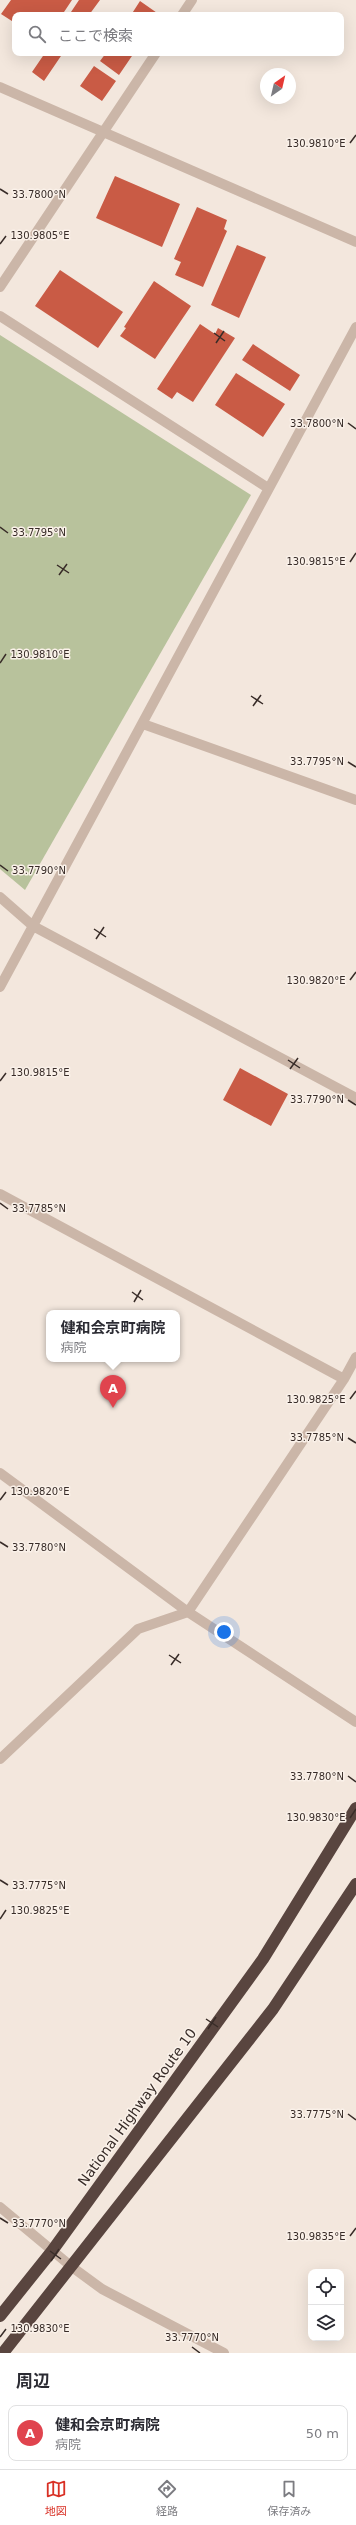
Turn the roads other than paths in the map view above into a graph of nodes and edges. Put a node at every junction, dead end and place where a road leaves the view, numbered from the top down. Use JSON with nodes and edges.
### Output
{"nodes":[{"id":1,"x":192,"y":0,"type":"edge"},
{"id":2,"x":184,"y":12,"type":"edge"},
{"id":3,"x":154,"y":56,"type":"edge"},
{"id":4,"x":0,"y":87,"type":"edge"},
{"id":5,"x":104,"y":132,"type":"junction"},
{"id":6,"x":356,"y":242,"type":"edge"},
{"id":7,"x":0,"y":287,"type":"edge"},
{"id":8,"x":0,"y":316,"type":"edge"},
{"id":9,"x":356,"y":327,"type":"edge"},
{"id":10,"x":268,"y":488,"type":"junction"},
{"id":11,"x":143,"y":724,"type":"junction"},
{"id":12,"x":356,"y":800,"type":"edge"},
{"id":13,"x":0,"y":897,"type":"edge"},
{"id":14,"x":33,"y":926,"type":"junction"},
{"id":15,"x":0,"y":987,"type":"edge"},
{"id":16,"x":356,"y":1098,"type":"edge"},
{"id":17,"x":0,"y":1194,"type":"edge"},
{"id":18,"x":356,"y":1357,"type":"edge"},
{"id":19,"x":344,"y":1379,"type":"junction"},
{"id":20,"x":0,"y":1473,"type":"edge"},
{"id":21,"x":188,"y":1612,"type":"junction"},
{"id":22,"x":356,"y":1722,"type":"edge"},
{"id":23,"x":0,"y":1759,"type":"edge"},
{"id":24,"x":356,"y":1808,"type":"edge"},
{"id":25,"x":356,"y":1884,"type":"edge"},
{"id":26,"x":0,"y":2207,"type":"edge"},
{"id":27,"x":52,"y":2251,"type":"junction"},
{"id":28,"x":72,"y":2267,"type":"junction"},
{"id":29,"x":0,"y":2316,"type":"edge"},
{"id":30,"x":2,"y":2353,"type":"edge"},
{"id":31,"x":224,"y":2353,"type":"edge"}],
"edges":[{"from":1,"to":2,"type":"street"},
{"from":3,"to":5,"type":"street"},
{"from":4,"to":5,"type":"street"},
{"from":5,"to":6,"type":"street"},
{"from":5,"to":7,"type":"street"},
{"from":8,"to":10,"type":"street"},
{"from":9,"to":10,"type":"street"},
{"from":10,"to":11,"type":"street"},
{"from":11,"to":12,"type":"street"},
{"from":11,"to":14,"type":"street"},
{"from":13,"to":14,"type":"street"},
{"from":14,"to":15,"type":"street"},
{"from":14,"to":16,"type":"street"},
{"from":17,"to":19,"type":"street"},
{"from":18,"to":19,"type":"street"},
{"from":19,"to":21,"type":"street"},
{"from":20,"to":21,"type":"street"},
{"from":21,"to":22,"type":"street"},
{"from":21,"to":23,"type":"street"},
{"from":24,"to":27,"type":"highway","name":"National Highway Route 10"},
{"from":25,"to":28,"type":"highway"},
{"from":26,"to":27,"type":"street"},
{"from":27,"to":28,"type":"street"},
{"from":27,"to":29,"type":"highway","name":"National Highway Route 10"},
{"from":28,"to":30,"type":"highway"},
{"from":28,"to":31,"type":"street"}]}
